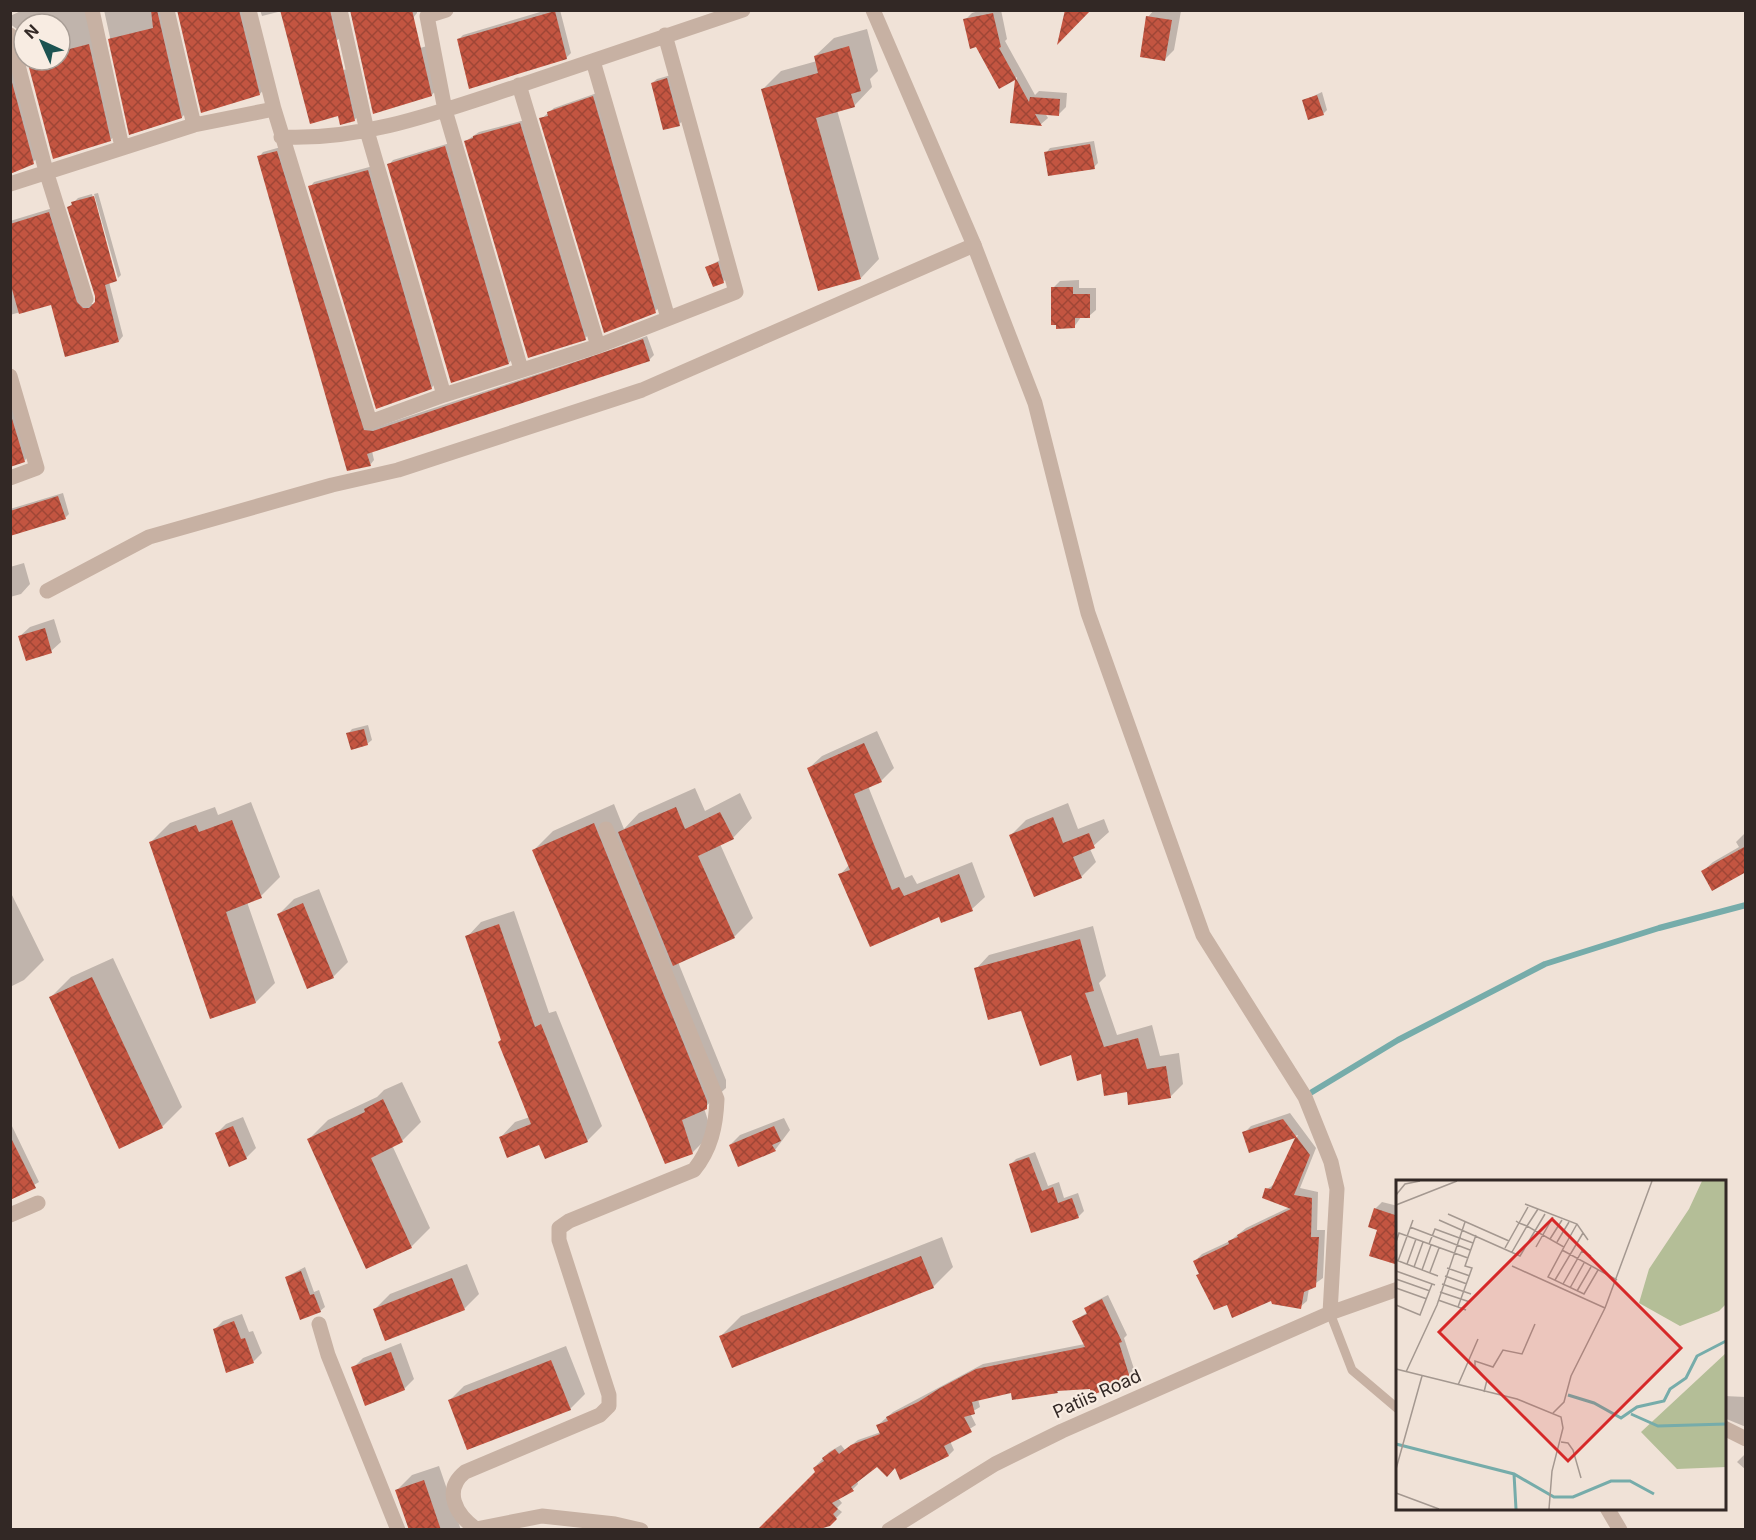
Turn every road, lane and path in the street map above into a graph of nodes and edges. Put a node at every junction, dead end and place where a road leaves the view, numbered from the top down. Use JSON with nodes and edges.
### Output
{"nodes":[{"id":1,"x":92,"y":10,"type":"edge"},
{"id":2,"x":167,"y":10,"type":"edge"},
{"id":3,"x":249,"y":10,"type":"edge"},
{"id":4,"x":340,"y":10,"type":"edge"},
{"id":5,"x":446,"y":10,"type":"edge"},
{"id":6,"x":743,"y":10,"type":"edge"},
{"id":7,"x":873,"y":10,"type":"edge"},
{"id":8,"x":427,"y":13,"type":"edge"},
{"id":9,"x":10,"y":35,"type":"edge"},
{"id":10,"x":665,"y":35,"type":"junction"},
{"id":11,"x":593,"y":61,"type":"junction"},
{"id":12,"x":519,"y":86,"type":"junction"},
{"id":13,"x":274,"y":109,"type":"junction"},
{"id":14,"x":446,"y":110,"type":"junction"},
{"id":15,"x":194,"y":125,"type":"junction"},
{"id":16,"x":368,"y":131,"type":"junction"},
{"id":17,"x":281,"y":137,"type":"junction"},
{"id":18,"x":122,"y":147,"type":"junction"},
{"id":19,"x":46,"y":171,"type":"junction"},
{"id":20,"x":10,"y":184,"type":"edge"},
{"id":21,"x":974,"y":244,"type":"junction"},
{"id":22,"x":86,"y":298,"type":"dead end"},
{"id":23,"x":668,"y":318,"type":"junction"},
{"id":24,"x":598,"y":346,"type":"junction"},
{"id":25,"x":521,"y":369,"type":"junction"},
{"id":26,"x":10,"y":376,"type":"edge"},
{"id":27,"x":444,"y":395,"type":"junction"},
{"id":28,"x":10,"y":478,"type":"edge"},
{"id":29,"x":47,"y":591,"type":"dead end"},
{"id":30,"x":606,"y":829,"type":"dead end"},
{"id":31,"x":38,"y":1203,"type":"dead end"},
{"id":32,"x":10,"y":1215,"type":"edge"},
{"id":33,"x":1396,"y":1290,"type":"edge"},
{"id":34,"x":1330,"y":1313,"type":"junction"},
{"id":35,"x":318,"y":1324,"type":"dead end"},
{"id":36,"x":1396,"y":1407,"type":"edge"},
{"id":37,"x":1726,"y":1429,"type":"edge"},
{"id":38,"x":1746,"y":1439,"type":"edge"},
{"id":39,"x":1608,"y":1510,"type":"edge"},
{"id":40,"x":398,"y":1530,"type":"edge"},
{"id":41,"x":641,"y":1530,"type":"edge"},
{"id":42,"x":889,"y":1530,"type":"edge"},
{"id":43,"x":1620,"y":1530,"type":"edge"}],
"edges":[{"from":1,"to":18,"type":"street"},
{"from":2,"to":15,"type":"street"},
{"from":3,"to":13,"type":"street"},
{"from":4,"to":16,"type":"street"},
{"from":5,"to":8,"type":"street"},
{"from":6,"to":10,"type":"street"},
{"from":7,"to":21,"type":"street"},
{"from":8,"to":14,"type":"street"},
{"from":9,"to":19,"type":"street"},
{"from":10,"to":11,"type":"street"},
{"from":10,"to":23,"type":"street"},
{"from":11,"to":12,"type":"street"},
{"from":11,"to":23,"type":"street"},
{"from":12,"to":14,"type":"street"},
{"from":12,"to":24,"type":"street"},
{"from":13,"to":15,"type":"street"},
{"from":13,"to":17,"type":"street"},
{"from":14,"to":16,"type":"street"},
{"from":14,"to":25,"type":"street"},
{"from":15,"to":18,"type":"street"},
{"from":16,"to":17,"type":"street"},
{"from":16,"to":27,"type":"street"},
{"from":17,"to":27,"type":"street"},
{"from":18,"to":19,"type":"street"},
{"from":19,"to":20,"type":"street"},
{"from":19,"to":22,"type":"street"},
{"from":21,"to":29,"type":"street"},
{"from":21,"to":34,"type":"street"},
{"from":23,"to":24,"type":"street"},
{"from":24,"to":25,"type":"street"},
{"from":25,"to":27,"type":"street"},
{"from":26,"to":28,"type":"street"},
{"from":30,"to":41,"type":"street"},
{"from":31,"to":32,"type":"street"},
{"from":33,"to":34,"type":"street","name":"Patiis Road"},
{"from":34,"to":36,"type":"lane"},
{"from":34,"to":42,"type":"street","name":"Patiis Road"},
{"from":35,"to":40,"type":"street"},
{"from":37,"to":38,"type":"street"},
{"from":39,"to":43,"type":"street"}]}
